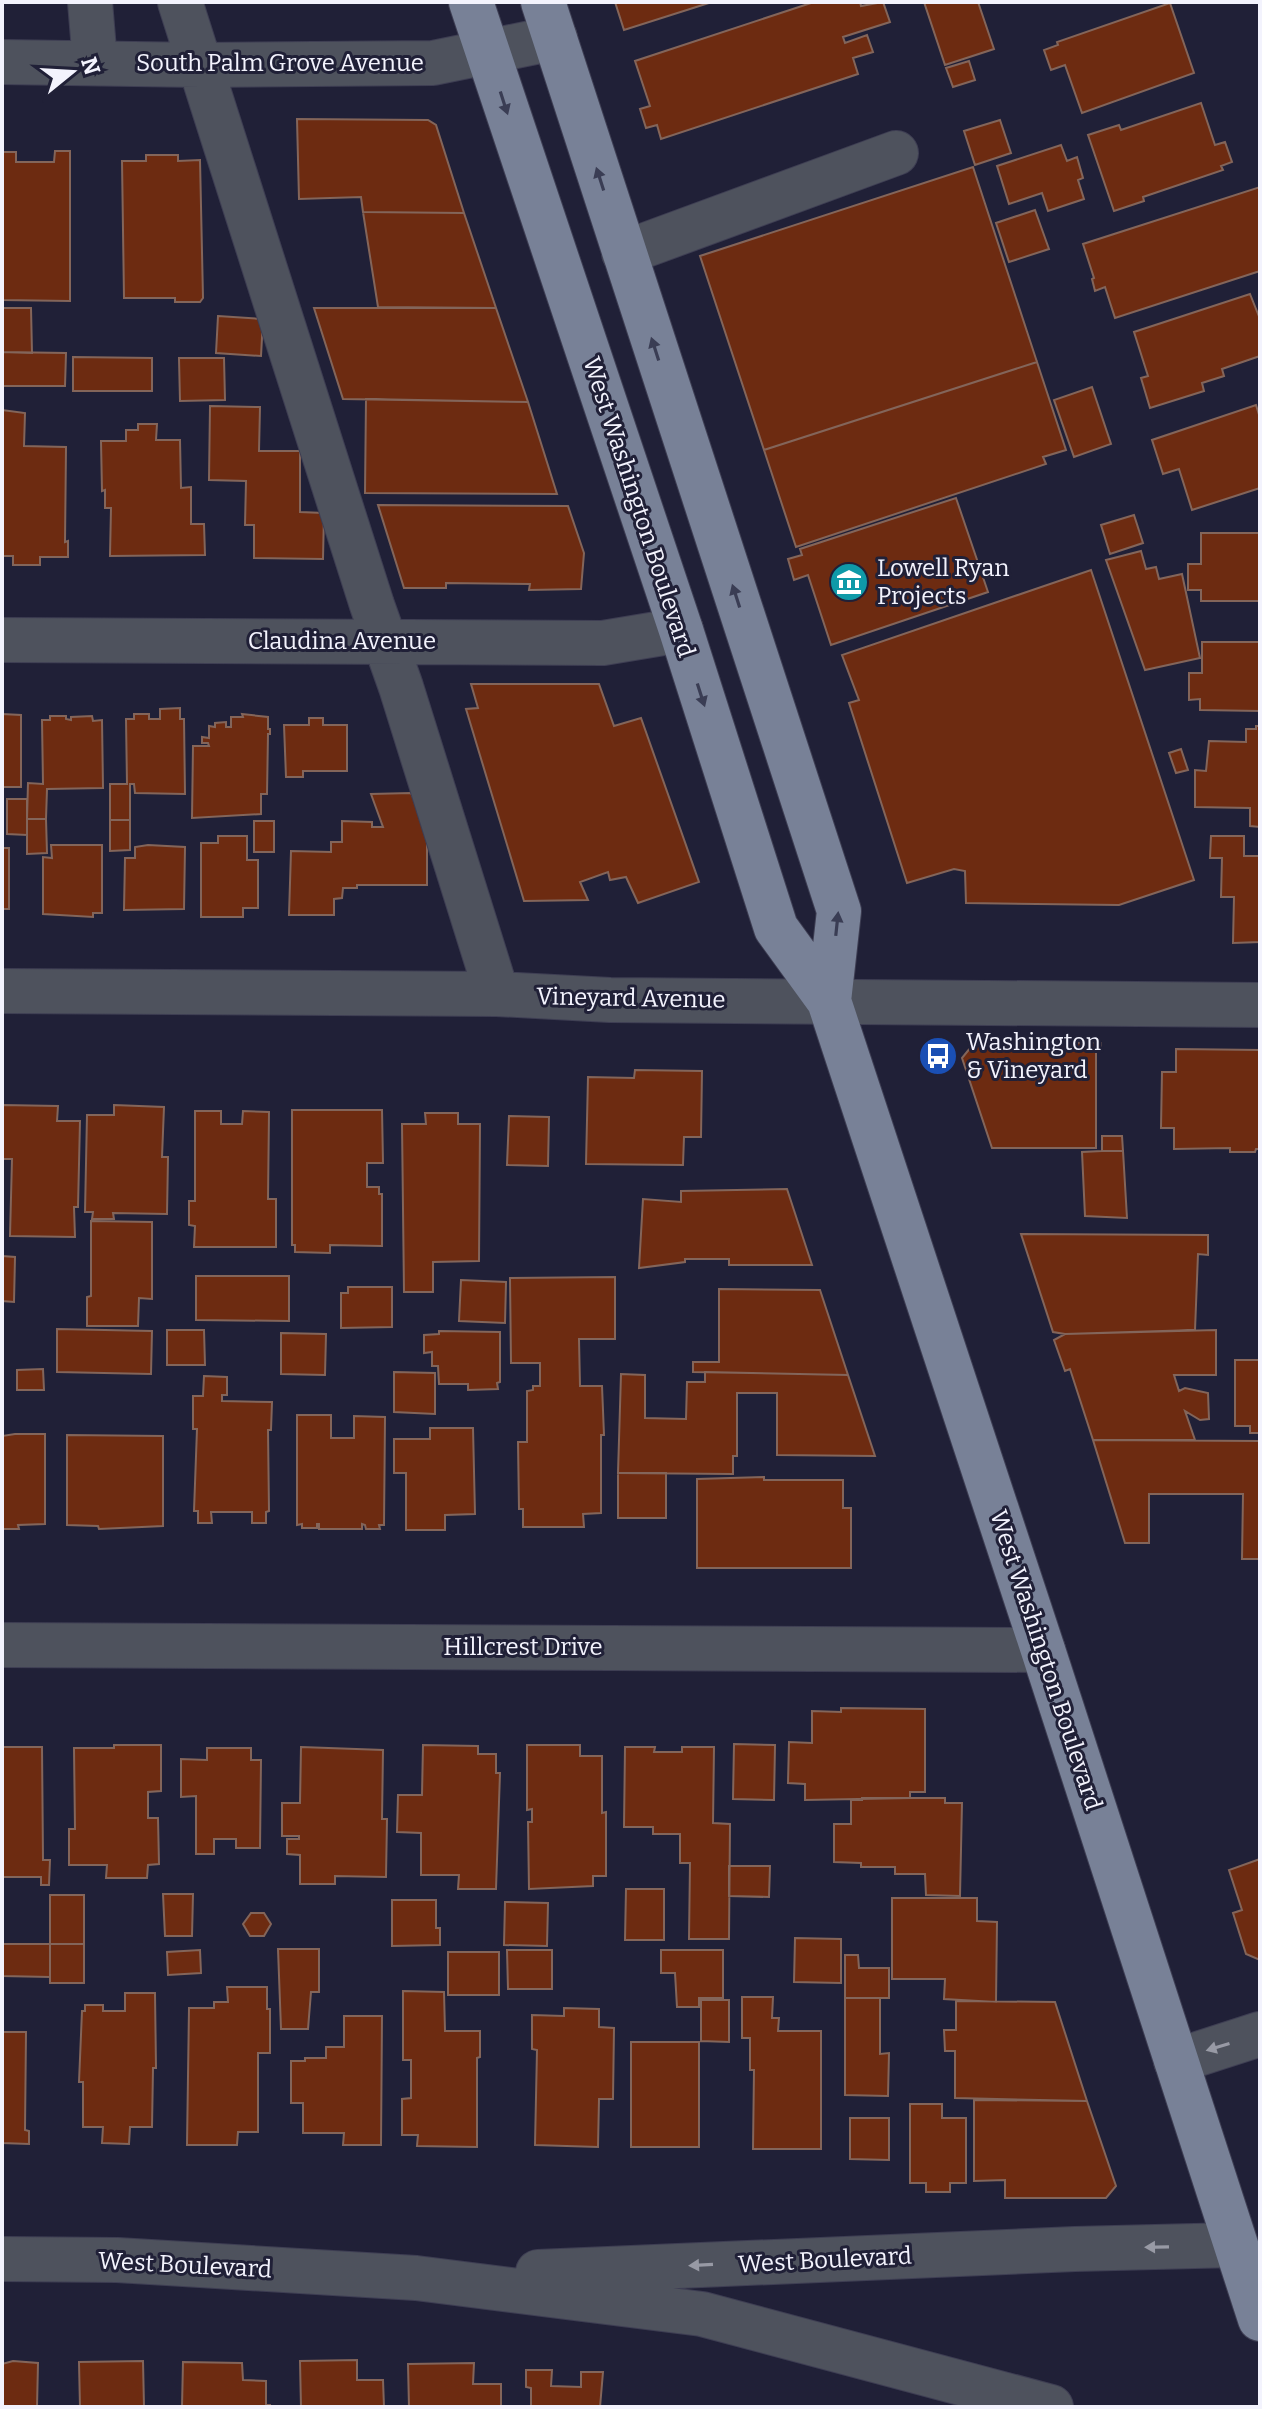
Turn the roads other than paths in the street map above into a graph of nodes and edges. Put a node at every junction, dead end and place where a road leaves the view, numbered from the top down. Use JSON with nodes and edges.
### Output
{"nodes":[{"id":1,"x":90,"y":2,"type":"edge"},
{"id":2,"x":180,"y":2,"type":"edge"},
{"id":3,"x":471,"y":2,"type":"edge"},
{"id":4,"x":549,"y":20,"type":"edge"},
{"id":5,"x":488,"y":54,"type":"junction"},
{"id":6,"x":2,"y":62,"type":"edge"},
{"id":7,"x":95,"y":62,"type":"junction"},
{"id":8,"x":200,"y":65,"type":"junction"},
{"id":9,"x":896,"y":153,"type":"dead end"},
{"id":10,"x":624,"y":253,"type":"junction"},
{"id":11,"x":681,"y":630,"type":"junction"},
{"id":12,"x":2,"y":640,"type":"edge"},
{"id":13,"x":386,"y":641,"type":"junction"},
{"id":14,"x":2,"y":991,"type":"edge"},
{"id":15,"x":497,"y":994,"type":"junction"},
{"id":16,"x":829,"y":1001,"type":"junction"},
{"id":17,"x":1260,"y":1005,"type":"edge"},
{"id":18,"x":2,"y":1645,"type":"edge"},
{"id":19,"x":1043,"y":1650,"type":"junction"},
{"id":20,"x":1260,"y":2034,"type":"edge"},
{"id":21,"x":1176,"y":2061,"type":"junction"},
{"id":22,"x":1235,"y":2245,"type":"junction"},
{"id":23,"x":2,"y":2259,"type":"edge"},
{"id":24,"x":416,"y":2278,"type":"junction"},
{"id":25,"x":1259,"y":2310,"type":"edge"},
{"id":26,"x":1051,"y":2407,"type":"edge"}],
"edges":[{"from":1,"to":7,"type":"street"},
{"from":2,"to":8,"type":"street"},
{"from":3,"to":5,"type":"main road","name":"West Washington Boulevard"},
{"from":4,"to":5,"type":"street","name":"South Palm Grove Avenue"},
{"from":10,"to":4,"type":"main road","name":"West Washington Boulevard","one_way":true},
{"from":5,"to":8,"type":"street","name":"South Palm Grove Avenue"},
{"from":5,"to":11,"type":"main road","name":"West Washington Boulevard","one_way":true},
{"from":6,"to":7,"type":"street","name":"South Palm Grove Avenue"},
{"from":7,"to":8,"type":"street","name":"South Palm Grove Avenue"},
{"from":8,"to":13,"type":"street"},
{"from":9,"to":10,"type":"street"},
{"from":16,"to":10,"type":"main road","name":"West Washington Boulevard","one_way":true},
{"from":11,"to":13,"type":"street","name":"Claudina Avenue"},
{"from":11,"to":16,"type":"main road","name":"West Washington Boulevard","one_way":true},
{"from":12,"to":13,"type":"street","name":"Claudina Avenue"},
{"from":13,"to":15,"type":"street"},
{"from":14,"to":15,"type":"street","name":"Vineyard Avenue"},
{"from":15,"to":16,"type":"street","name":"Vineyard Avenue"},
{"from":16,"to":17,"type":"street","name":"Vineyard Avenue"},
{"from":16,"to":19,"type":"main road","name":"West Washington Boulevard"},
{"from":18,"to":19,"type":"street","name":"Hillcrest Drive"},
{"from":19,"to":21,"type":"main road","name":"West Washington Boulevard"},
{"from":20,"to":21,"type":"street","one_way":true},
{"from":21,"to":22,"type":"main road","name":"West Washington Boulevard"},
{"from":22,"to":24,"type":"street","name":"West Boulevard","one_way":true},
{"from":22,"to":25,"type":"main road","name":"West Washington Boulevard"},
{"from":23,"to":24,"type":"street","name":"West Boulevard"},
{"from":24,"to":26,"type":"street","name":"West Boulevard"}]}
